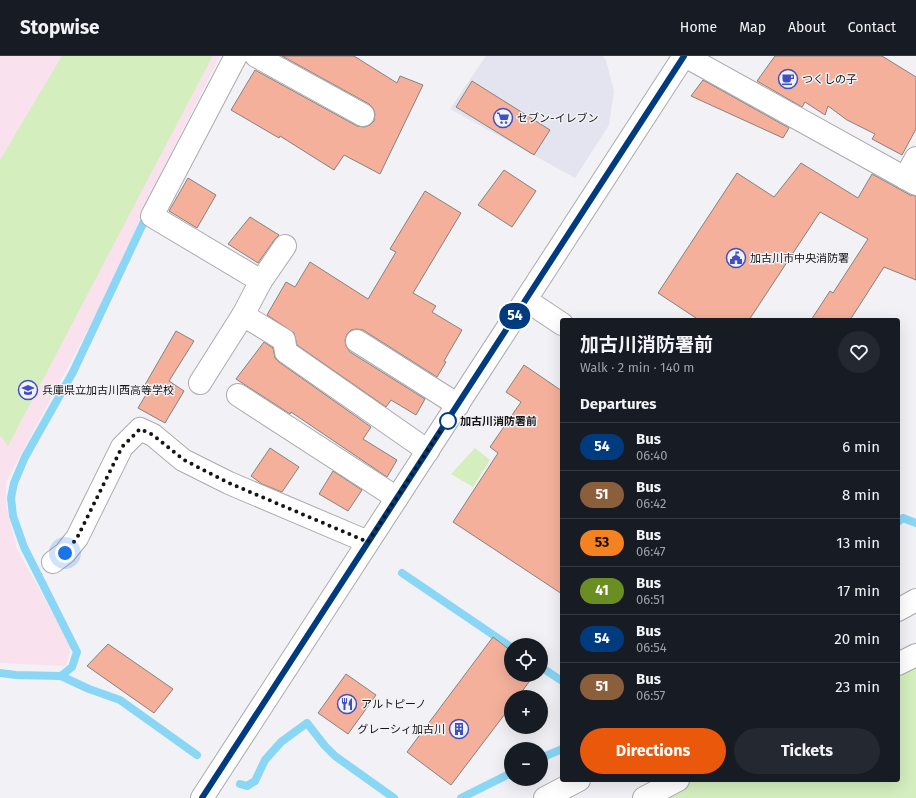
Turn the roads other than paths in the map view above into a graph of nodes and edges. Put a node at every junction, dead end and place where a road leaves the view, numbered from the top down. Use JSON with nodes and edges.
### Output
{"nodes":[{"id":1,"x":236,"y":56,"type":"edge"},
{"id":2,"x":256,"y":56,"type":"edge"},
{"id":3,"x":685,"y":56,"type":"edge"},
{"id":4,"x":363,"y":114,"type":"dead end"},
{"id":5,"x":916,"y":158,"type":"edge"},
{"id":6,"x":910,"y":181,"type":"edge"},
{"id":7,"x":285,"y":246,"type":"dead end"},
{"id":8,"x":261,"y":281,"type":"junction"},
{"id":9,"x":526,"y":300,"type":"junction"},
{"id":10,"x":243,"y":314,"type":"junction"},
{"id":11,"x":560,"y":323,"type":"edge"},
{"id":12,"x":357,"y":341,"type":"dead end"},
{"id":13,"x":200,"y":383,"type":"dead end"},
{"id":14,"x":238,"y":396,"type":"dead end"},
{"id":15,"x":458,"y":405,"type":"junction"},
{"id":16,"x":428,"y":451,"type":"junction"},
{"id":17,"x":397,"y":498,"type":"junction"},
{"id":18,"x":368,"y":542,"type":"junction"},
{"id":19,"x":53,"y":562,"type":"dead end"},
{"id":20,"x":916,"y":600,"type":"edge"},
{"id":21,"x":900,"y":609,"type":"edge"},
{"id":22,"x":916,"y":655,"type":"edge"},
{"id":23,"x":900,"y":663,"type":"edge"},
{"id":24,"x":575,"y":782,"type":"edge"},
{"id":25,"x":674,"y":782,"type":"edge"},
{"id":26,"x":202,"y":798,"type":"edge"},
{"id":27,"x":545,"y":798,"type":"edge"},
{"id":28,"x":644,"y":798,"type":"edge"}],
"edges":[{"from":1,"to":8,"type":"street"},
{"from":2,"to":4,"type":"street"},
{"from":3,"to":6,"type":"street"},
{"from":3,"to":9,"type":"street"},
{"from":5,"to":6,"type":"street"},
{"from":7,"to":8,"type":"street"},
{"from":8,"to":10,"type":"street"},
{"from":9,"to":11,"type":"street"},
{"from":9,"to":15,"type":"street"},
{"from":10,"to":13,"type":"street"},
{"from":10,"to":16,"type":"street"},
{"from":12,"to":15,"type":"street"},
{"from":14,"to":17,"type":"street"},
{"from":15,"to":16,"type":"street"},
{"from":16,"to":17,"type":"street"},
{"from":17,"to":18,"type":"street"},
{"from":18,"to":19,"type":"street"},
{"from":18,"to":26,"type":"street"},
{"from":20,"to":21,"type":"street"},
{"from":22,"to":23,"type":"street"},
{"from":24,"to":27,"type":"street"},
{"from":25,"to":28,"type":"street"}]}
